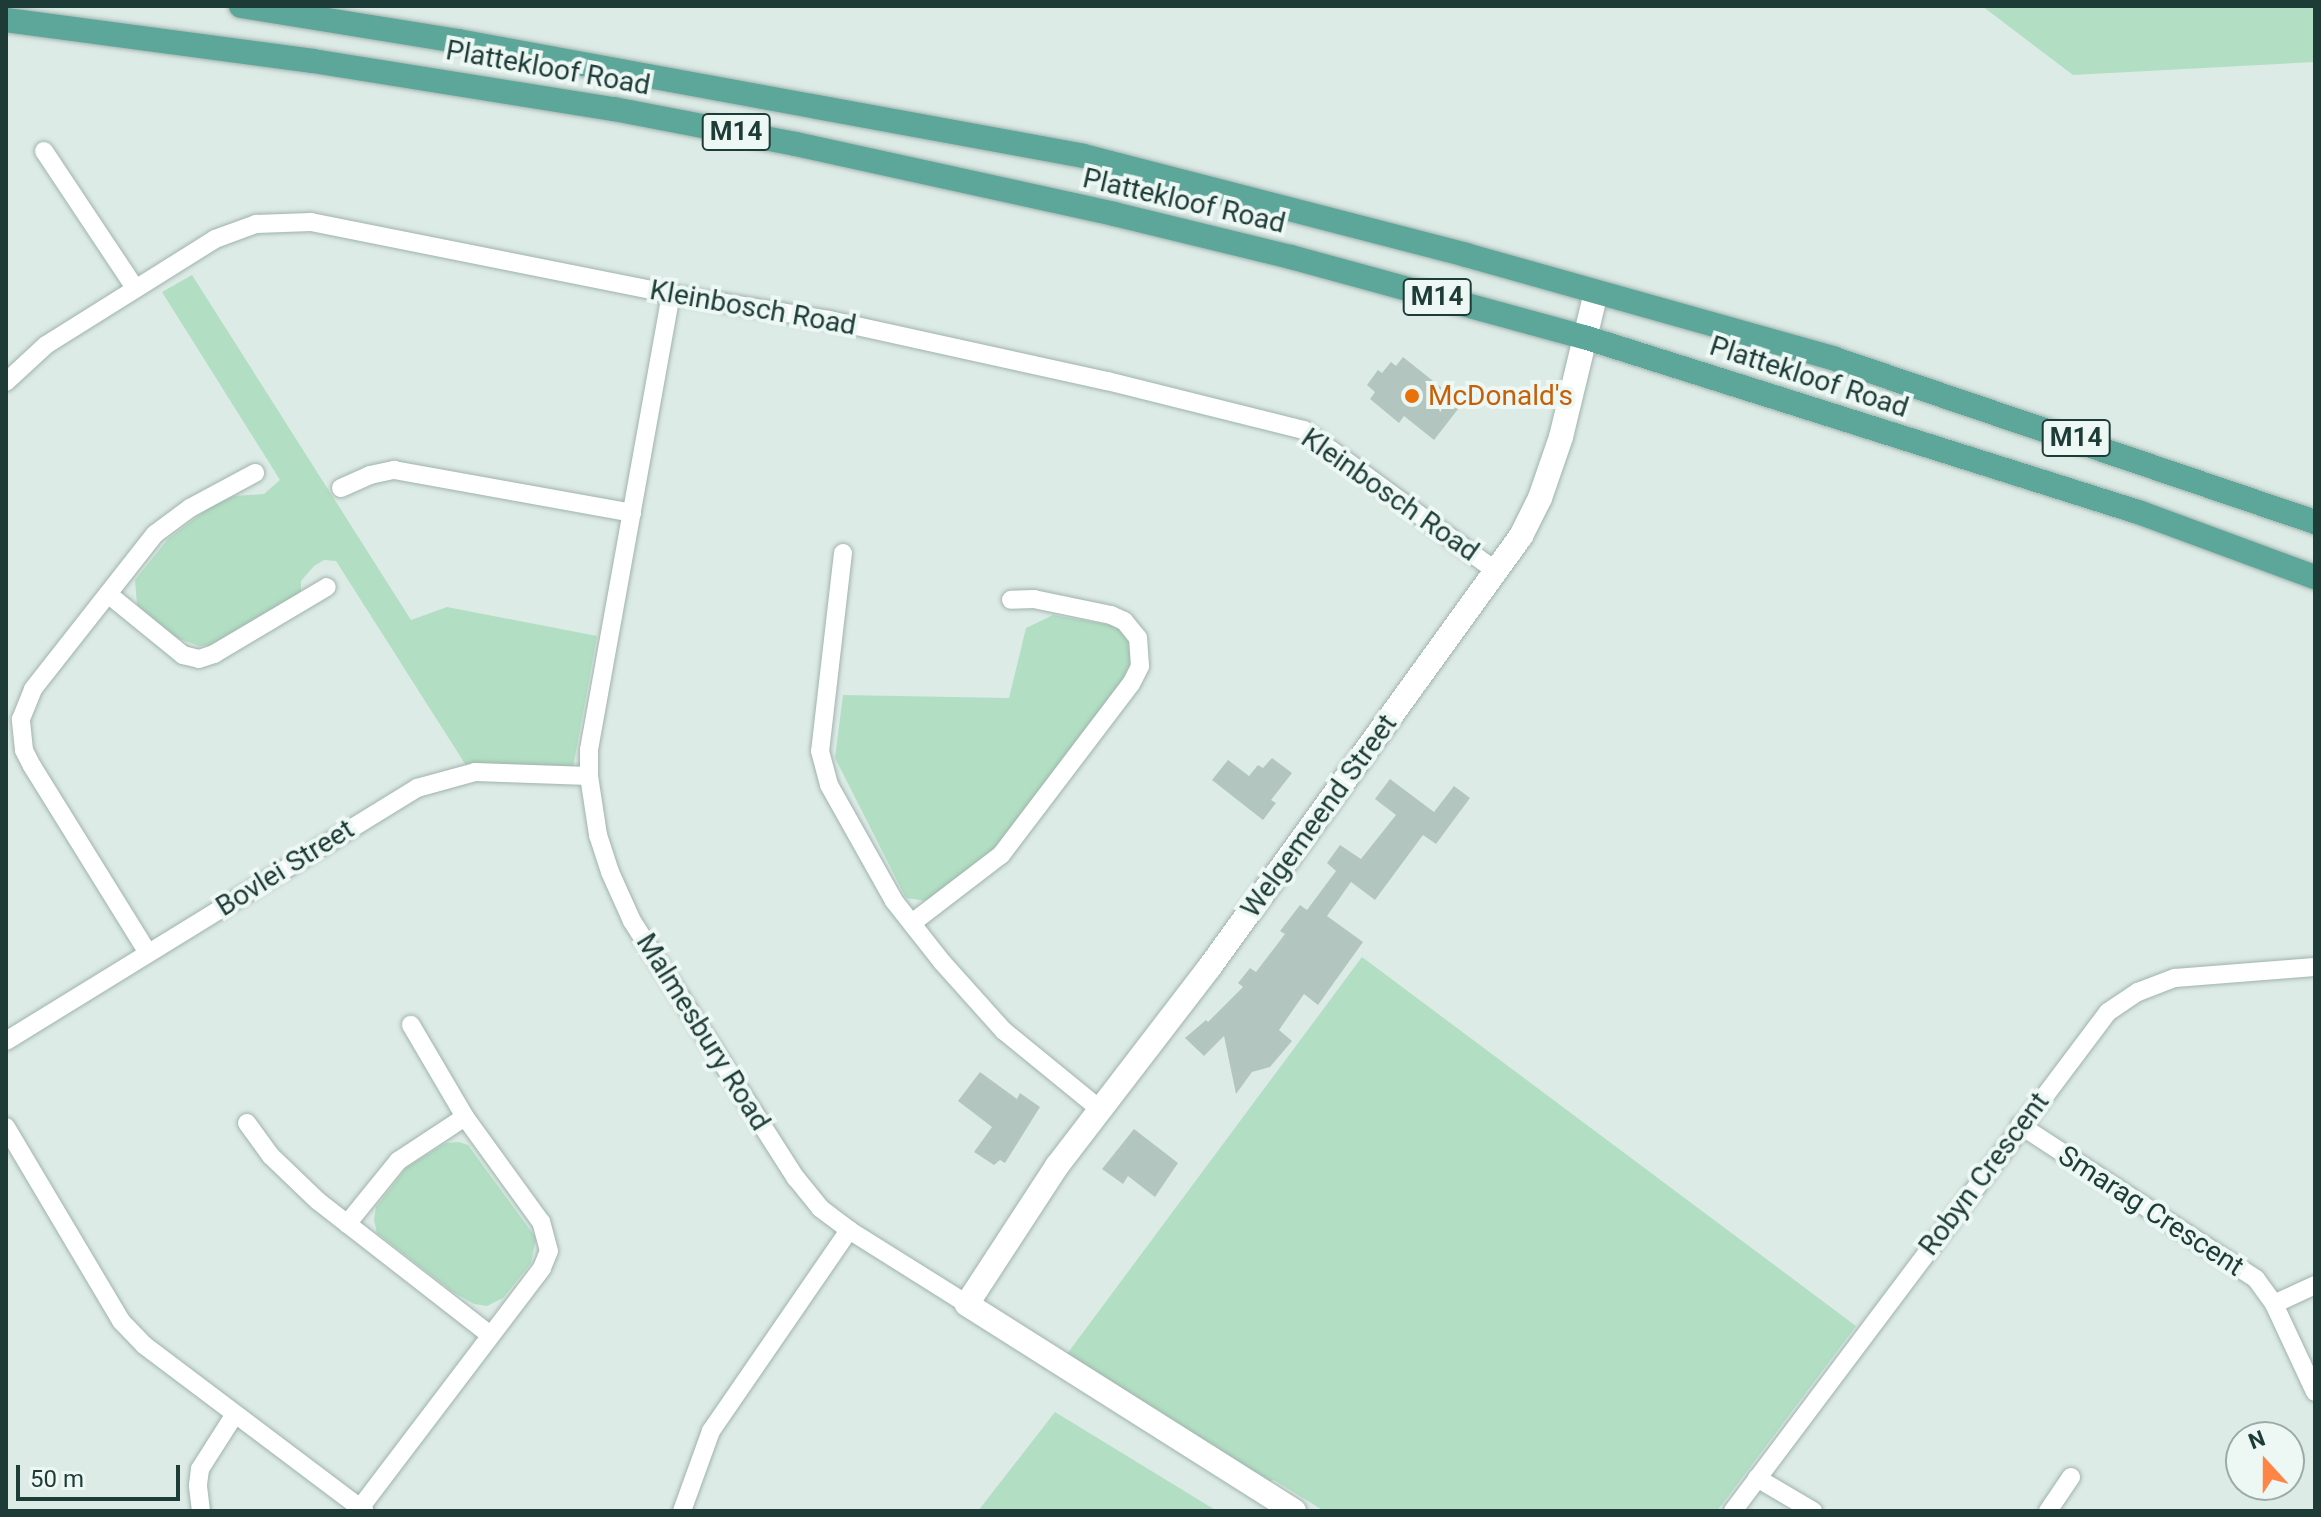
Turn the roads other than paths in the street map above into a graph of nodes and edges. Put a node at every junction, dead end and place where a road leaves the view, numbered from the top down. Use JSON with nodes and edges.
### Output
{"nodes":[{"id":1,"x":241,"y":6,"type":"edge"},
{"id":2,"x":6,"y":20,"type":"edge"},
{"id":3,"x":44,"y":151,"type":"dead end"},
{"id":4,"x":135,"y":288,"type":"junction"},
{"id":5,"x":1596,"y":292,"type":"junction"},
{"id":6,"x":671,"y":294,"type":"junction"},
{"id":7,"x":1584,"y":337,"type":"junction"},
{"id":8,"x":6,"y":382,"type":"edge"},
{"id":9,"x":255,"y":473,"type":"dead end"},
{"id":10,"x":341,"y":488,"type":"dead end"},
{"id":11,"x":632,"y":513,"type":"junction"},
{"id":12,"x":2315,"y":522,"type":"edge"},
{"id":13,"x":843,"y":553,"type":"dead end"},
{"id":14,"x":1497,"y":572,"type":"junction"},
{"id":15,"x":2315,"y":577,"type":"edge"},
{"id":16,"x":327,"y":587,"type":"dead end"},
{"id":17,"x":108,"y":594,"type":"junction"},
{"id":18,"x":1011,"y":600,"type":"dead end"},
{"id":19,"x":589,"y":776,"type":"junction"},
{"id":20,"x":912,"y":923,"type":"junction"},
{"id":21,"x":148,"y":953,"type":"junction"},
{"id":22,"x":2315,"y":967,"type":"edge"},
{"id":23,"x":411,"y":1025,"type":"dead end"},
{"id":24,"x":6,"y":1041,"type":"edge"},
{"id":25,"x":1101,"y":1110,"type":"junction"},
{"id":26,"x":465,"y":1117,"type":"junction"},
{"id":27,"x":247,"y":1123,"type":"dead end"},
{"id":28,"x":2020,"y":1125,"type":"junction"},
{"id":29,"x":6,"y":1127,"type":"edge"},
{"id":30,"x":347,"y":1224,"type":"junction"},
{"id":31,"x":849,"y":1230,"type":"junction"},
{"id":32,"x":2315,"y":1285,"type":"edge"},
{"id":33,"x":967,"y":1304,"type":"junction"},
{"id":34,"x":2274,"y":1304,"type":"junction"},
{"id":35,"x":490,"y":1335,"type":"junction"},
{"id":36,"x":2315,"y":1392,"type":"edge"},
{"id":37,"x":235,"y":1414,"type":"junction"},
{"id":38,"x":2071,"y":1477,"type":"dead end"},
{"id":39,"x":1757,"y":1478,"type":"junction"},
{"id":40,"x":362,"y":1509,"type":"edge"},
{"id":41,"x":201,"y":1511,"type":"edge"},
{"id":42,"x":682,"y":1511,"type":"edge"},
{"id":43,"x":1294,"y":1511,"type":"edge"},
{"id":44,"x":1733,"y":1511,"type":"edge"},
{"id":45,"x":1813,"y":1511,"type":"edge"},
{"id":46,"x":2048,"y":1511,"type":"edge"}],
"edges":[{"from":1,"to":5,"type":"main road","name":"Plattekloof Road","number":"M14"},
{"from":2,"to":7,"type":"main road","name":"Plattekloof Road","number":"M14"},
{"from":3,"to":4,"type":"street"},
{"from":4,"to":6,"type":"street","name":"Kleinbosch Road"},
{"from":4,"to":8,"type":"street","name":"Kleinbosch Road"},
{"from":5,"to":7,"type":"street","name":"Welgemeend Street"},
{"from":5,"to":12,"type":"main road","name":"Plattekloof Road","number":"M14"},
{"from":6,"to":11,"type":"street","name":"Malmesbury Road"},
{"from":6,"to":14,"type":"street","name":"Kleinbosch Road"},
{"from":7,"to":14,"type":"street","name":"Welgemeend Street"},
{"from":7,"to":15,"type":"main road","name":"Plattekloof Road","number":"M14"},
{"from":9,"to":17,"type":"street"},
{"from":10,"to":11,"type":"street"},
{"from":11,"to":19,"type":"street","name":"Malmesbury Road"},
{"from":13,"to":20,"type":"street"},
{"from":14,"to":25,"type":"street","name":"Welgemeend Street"},
{"from":16,"to":17,"type":"street"},
{"from":17,"to":21,"type":"street"},
{"from":18,"to":20,"type":"street"},
{"from":19,"to":21,"type":"street","name":"Bovlei Street"},
{"from":19,"to":31,"type":"street","name":"Malmesbury Road"},
{"from":20,"to":25,"type":"street"},
{"from":21,"to":24,"type":"street","name":"Bovlei Street"},
{"from":22,"to":28,"type":"street","name":"Robyn Crescent"},
{"from":23,"to":26,"type":"street"},
{"from":25,"to":33,"type":"street","name":"Welgemeend Street"},
{"from":26,"to":30,"type":"street"},
{"from":26,"to":35,"type":"street"},
{"from":27,"to":30,"type":"street"},
{"from":28,"to":34,"type":"street","name":"Smarag Crescent"},
{"from":28,"to":39,"type":"street","name":"Robyn Crescent"},
{"from":29,"to":37,"type":"street"},
{"from":30,"to":35,"type":"street"},
{"from":31,"to":33,"type":"street","name":"Malmesbury Road"},
{"from":31,"to":42,"type":"street"},
{"from":32,"to":34,"type":"street"},
{"from":33,"to":43,"type":"street","name":"Malmesbury Road"},
{"from":34,"to":36,"type":"street","name":"Smarag Crescent"},
{"from":35,"to":40,"type":"street"},
{"from":37,"to":40,"type":"street"},
{"from":37,"to":41,"type":"street"},
{"from":38,"to":46,"type":"street"},
{"from":39,"to":44,"type":"street","name":"Robyn Crescent"},
{"from":39,"to":45,"type":"street"}]}
